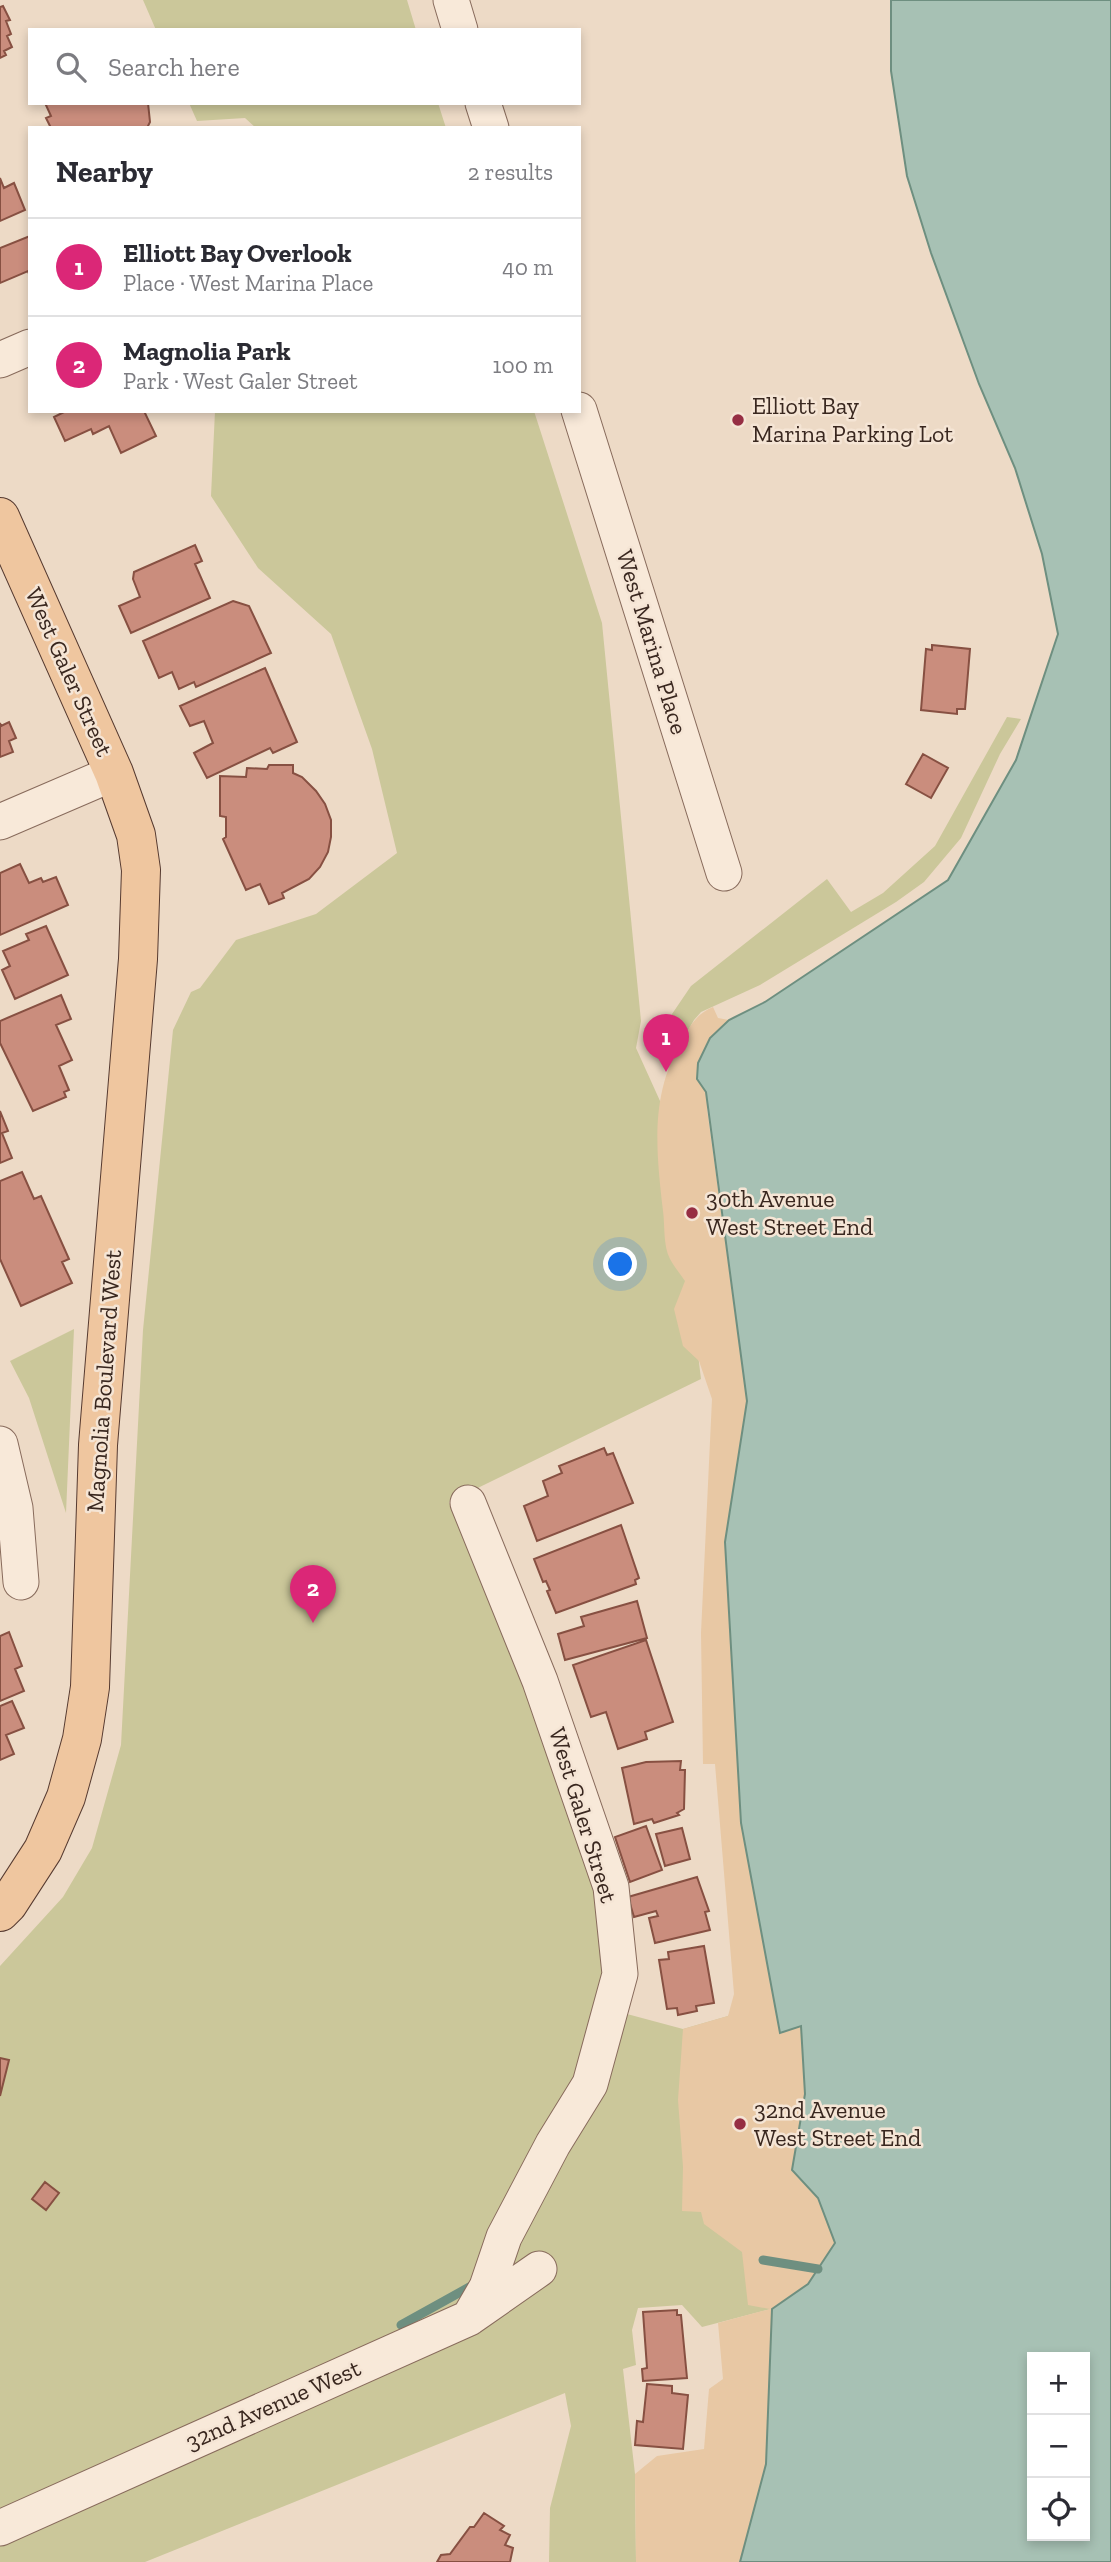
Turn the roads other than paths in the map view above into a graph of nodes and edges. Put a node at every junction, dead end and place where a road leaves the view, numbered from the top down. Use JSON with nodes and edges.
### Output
{"nodes":[{"id":1,"x":451,"y":0,"type":"edge"},
{"id":2,"x":459,"y":28,"type":"edge"},
{"id":3,"x":484,"y":105,"type":"edge"},
{"id":4,"x":490,"y":126,"type":"edge"},
{"id":5,"x":28,"y":348,"type":"edge"},
{"id":6,"x":0,"y":360,"type":"edge"},
{"id":7,"x":580,"y":413,"type":"edge"},
{"id":8,"x":0,"y":517,"type":"edge"},
{"id":9,"x":114,"y":773,"type":"junction"},
{"id":10,"x":0,"y":821,"type":"edge"},
{"id":11,"x":134,"y":830,"type":"joint"},
{"id":12,"x":724,"y":873,"type":"dead end"},
{"id":13,"x":0,"y":1444,"type":"edge"},
{"id":14,"x":467,"y":1503,"type":"dead end"},
{"id":15,"x":21,"y":1582,"type":"dead end"},
{"id":16,"x":0,"y":1912,"type":"edge"},
{"id":17,"x":539,"y":2269,"type":"dead end"},
{"id":18,"x":469,"y":2318,"type":"junction"},
{"id":19,"x":0,"y":2528,"type":"edge"}],
"edges":[{"from":1,"to":2,"type":"street"},
{"from":3,"to":4,"type":"street"},
{"from":5,"to":6,"type":"street"},
{"from":7,"to":12,"type":"street","name":"West Marina Place"},
{"from":8,"to":9,"type":"main road","name":"West Galer Street"},
{"from":9,"to":10,"type":"street"},
{"from":9,"to":11,"type":"main road","name":"West Galer Street"},
{"from":11,"to":16,"type":"main road","name":"Magnolia Boulevard West"},
{"from":13,"to":15,"type":"street"},
{"from":14,"to":18,"type":"street","name":"West Galer Street"},
{"from":17,"to":18,"type":"street","name":"32nd Avenue West"},
{"from":18,"to":19,"type":"street","name":"32nd Avenue West"}]}
